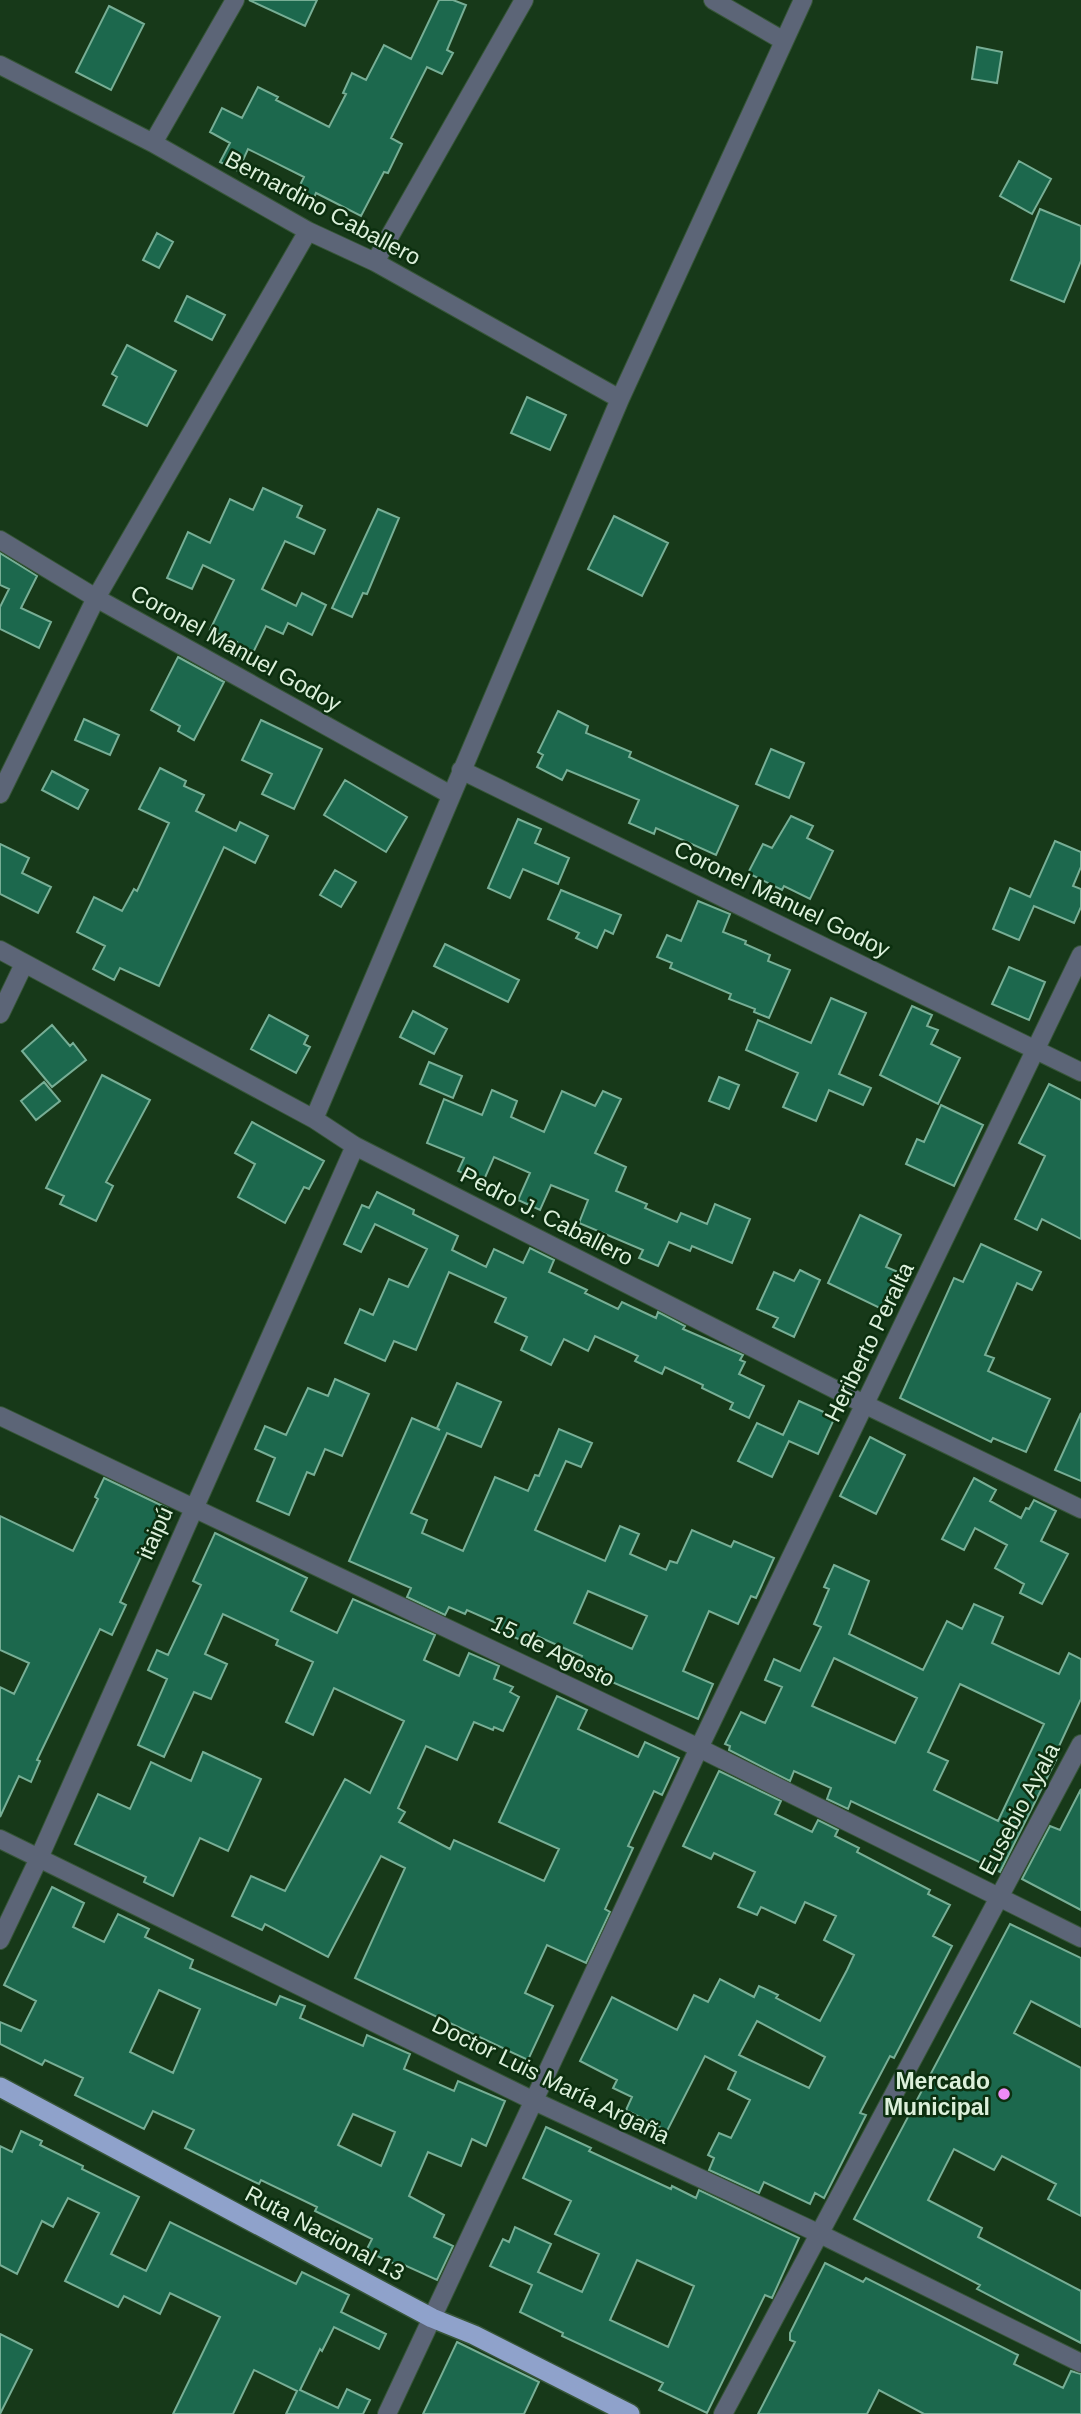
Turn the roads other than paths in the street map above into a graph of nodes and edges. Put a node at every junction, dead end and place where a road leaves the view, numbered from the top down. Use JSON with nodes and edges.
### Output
{"nodes":[{"id":1,"x":235,"y":0,"type":"edge"},
{"id":2,"x":524,"y":0,"type":"edge"},
{"id":3,"x":713,"y":0,"type":"edge"},
{"id":4,"x":803,"y":0,"type":"edge"},
{"id":5,"x":784,"y":41,"type":"junction"},
{"id":6,"x":0,"y":65,"type":"edge"},
{"id":7,"x":153,"y":143,"type":"junction"},
{"id":8,"x":309,"y":231,"type":"junction"},
{"id":9,"x":375,"y":262,"type":"junction"},
{"id":10,"x":621,"y":398,"type":"junction"},
{"id":11,"x":0,"y":540,"type":"edge"},
{"id":12,"x":96,"y":598,"type":"junction"},
{"id":13,"x":461,"y":770,"type":"junction"},
{"id":14,"x":0,"y":794,"type":"edge"},
{"id":15,"x":451,"y":795,"type":"junction"},
{"id":16,"x":0,"y":950,"type":"edge"},
{"id":17,"x":1081,"y":956,"type":"edge"},
{"id":18,"x":24,"y":964,"type":"junction"},
{"id":19,"x":0,"y":1014,"type":"edge"},
{"id":20,"x":1036,"y":1050,"type":"junction"},
{"id":21,"x":1081,"y":1072,"type":"edge"},
{"id":22,"x":314,"y":1119,"type":"junction"},
{"id":23,"x":355,"y":1146,"type":"junction"},
{"id":24,"x":866,"y":1405,"type":"junction"},
{"id":25,"x":0,"y":1416,"type":"edge"},
{"id":26,"x":194,"y":1507,"type":"junction"},
{"id":27,"x":1081,"y":1509,"type":"edge"},
{"id":28,"x":1081,"y":1744,"type":"edge"},
{"id":29,"x":699,"y":1748,"type":"junction"},
{"id":30,"x":0,"y":1839,"type":"edge"},
{"id":31,"x":39,"y":1858,"type":"junction"},
{"id":32,"x":999,"y":1896,"type":"junction"},
{"id":33,"x":1081,"y":1938,"type":"edge"},
{"id":34,"x":0,"y":1940,"type":"edge"},
{"id":35,"x":0,"y":2087,"type":"edge"},
{"id":36,"x":532,"y":2100,"type":"junction"},
{"id":37,"x":820,"y":2234,"type":"junction"},
{"id":38,"x":432,"y":2318,"type":"junction"},
{"id":39,"x":1081,"y":2363,"type":"edge"},
{"id":40,"x":387,"y":2414,"type":"edge"},
{"id":41,"x":630,"y":2414,"type":"edge"},
{"id":42,"x":723,"y":2414,"type":"edge"}],
"edges":[{"from":1,"to":7,"type":"street"},
{"from":2,"to":9,"type":"street"},
{"from":3,"to":5,"type":"street"},
{"from":4,"to":5,"type":"street"},
{"from":5,"to":10,"type":"street"},
{"from":6,"to":7,"type":"street","name":"Bernardino Caballero"},
{"from":7,"to":8,"type":"street","name":"Bernardino Caballero"},
{"from":8,"to":9,"type":"street","name":"Bernardino Caballero"},
{"from":8,"to":12,"type":"street"},
{"from":9,"to":10,"type":"street","name":"Bernardino Caballero"},
{"from":10,"to":13,"type":"street"},
{"from":11,"to":12,"type":"street","name":"Coronel Manuel Godoy"},
{"from":12,"to":14,"type":"street"},
{"from":12,"to":15,"type":"street","name":"Coronel Manuel Godoy"},
{"from":13,"to":15,"type":"street"},
{"from":13,"to":20,"type":"street","name":"Coronel Manuel Godoy"},
{"from":15,"to":22,"type":"street"},
{"from":16,"to":18,"type":"street","name":"Pedro J. Caballero"},
{"from":17,"to":20,"type":"street","name":"Heriberto Peralta"},
{"from":18,"to":19,"type":"street"},
{"from":18,"to":22,"type":"street","name":"Pedro J. Caballero"},
{"from":20,"to":21,"type":"street","name":"Coronel Manuel Godoy"},
{"from":20,"to":24,"type":"street","name":"Heriberto Peralta"},
{"from":22,"to":23,"type":"street","name":"Pedro J. Caballero"},
{"from":23,"to":24,"type":"street","name":"Pedro J. Caballero"},
{"from":23,"to":26,"type":"street","name":"itaipú"},
{"from":24,"to":27,"type":"street","name":"Pedro J. Caballero"},
{"from":24,"to":29,"type":"street","name":"Heriberto Peralta"},
{"from":25,"to":26,"type":"street","name":"15 de Agosto"},
{"from":26,"to":29,"type":"street","name":"15 de Agosto"},
{"from":26,"to":31,"type":"street","name":"itaipú"},
{"from":28,"to":32,"type":"street","name":"Eusebio Ayala"},
{"from":29,"to":32,"type":"street","name":"15 de Agosto"},
{"from":29,"to":36,"type":"street","name":"Heriberto Peralta"},
{"from":30,"to":31,"type":"street","name":"Doctor Luis María Argaña"},
{"from":31,"to":34,"type":"street","name":"itaipú"},
{"from":31,"to":36,"type":"street","name":"Doctor Luis María Argaña"},
{"from":32,"to":33,"type":"street","name":"15 de Agosto"},
{"from":32,"to":37,"type":"street","name":"Eusebio Ayala"},
{"from":35,"to":38,"type":"highway","name":"Ruta Nacional 13"},
{"from":36,"to":37,"type":"street","name":"Doctor Luis María Argaña"},
{"from":36,"to":38,"type":"street","name":"Heriberto Peralta"},
{"from":37,"to":39,"type":"street","name":"Doctor Luis María Argaña"},
{"from":37,"to":42,"type":"street","name":"Eusebio Ayala"},
{"from":38,"to":40,"type":"street","name":"Heriberto Peralta"},
{"from":38,"to":41,"type":"highway","name":"Ruta Nacional 13"}]}
